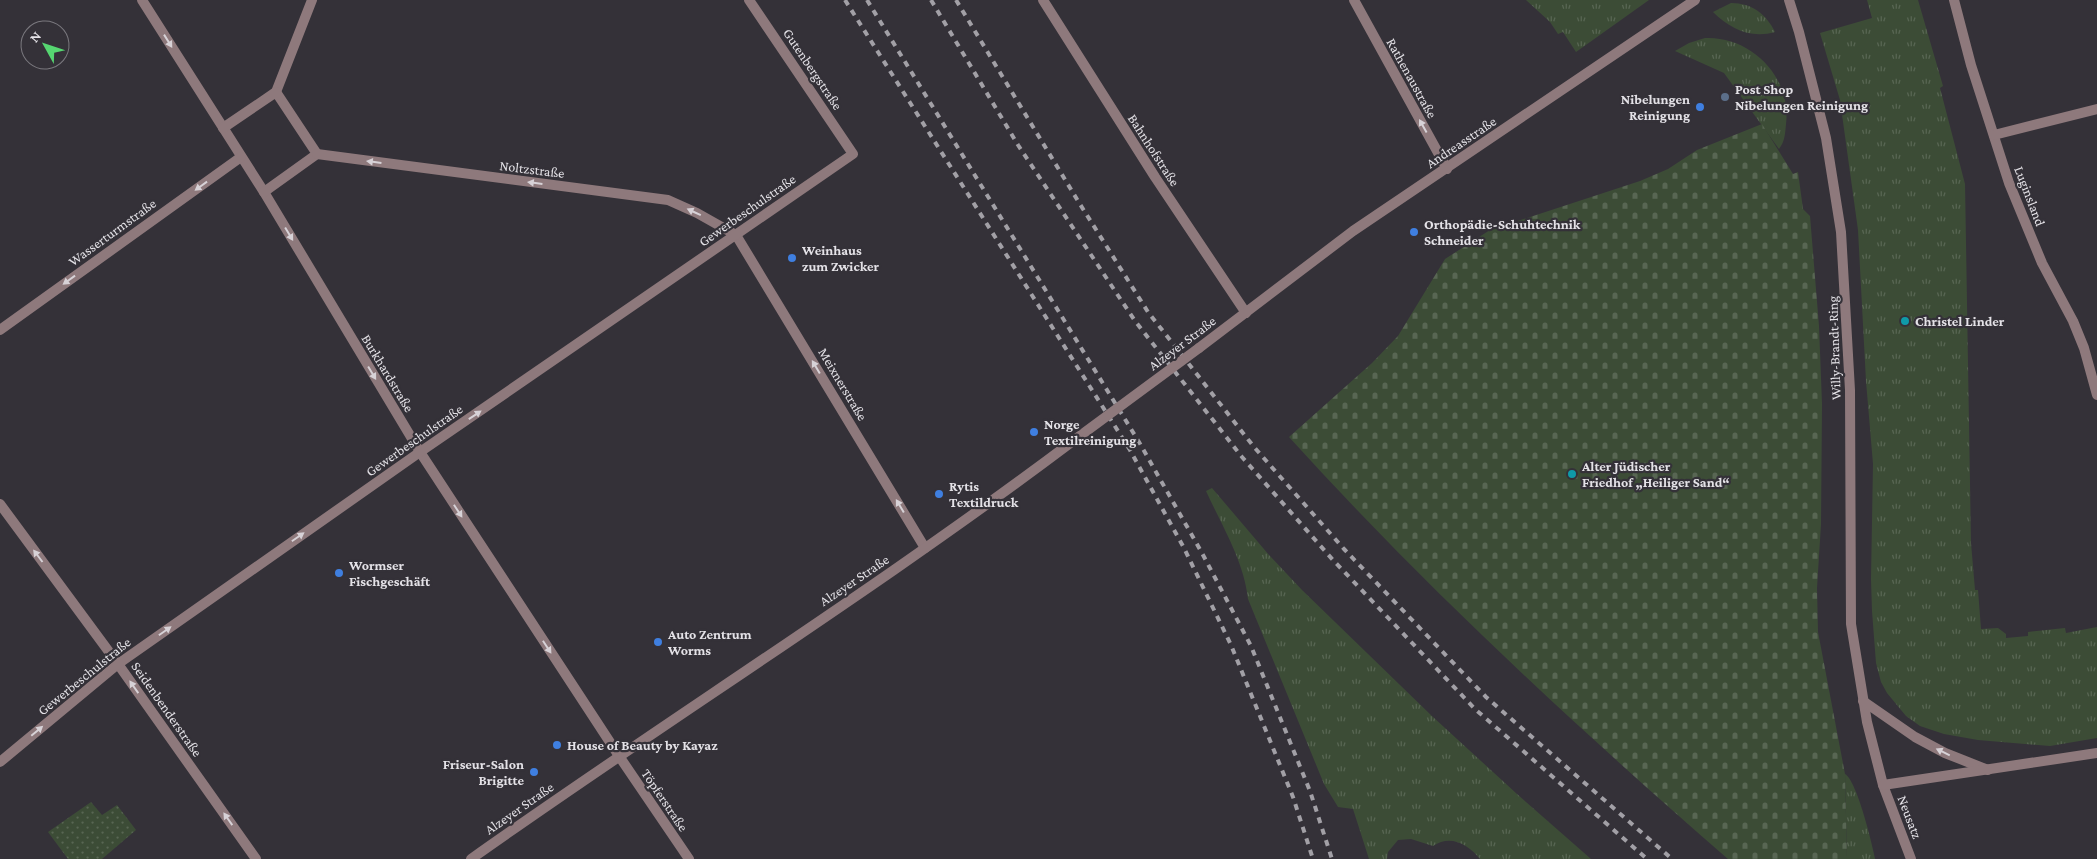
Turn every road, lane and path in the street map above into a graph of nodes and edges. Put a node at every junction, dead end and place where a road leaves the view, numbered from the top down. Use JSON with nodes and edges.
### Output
{"nodes":[{"id":1,"x":142,"y":0,"type":"edge"},
{"id":2,"x":312,"y":0,"type":"edge"},
{"id":3,"x":749,"y":0,"type":"edge"},
{"id":4,"x":1043,"y":0,"type":"edge"},
{"id":5,"x":1354,"y":0,"type":"edge"},
{"id":6,"x":1695,"y":0,"type":"edge"},
{"id":7,"x":1789,"y":0,"type":"edge"},
{"id":8,"x":1954,"y":0,"type":"edge"},
{"id":9,"x":276,"y":92,"type":"junction"},
{"id":10,"x":2097,"y":109,"type":"edge"},
{"id":11,"x":223,"y":128,"type":"junction"},
{"id":12,"x":1994,"y":135,"type":"junction"},
{"id":13,"x":317,"y":154,"type":"junction"},
{"id":14,"x":853,"y":154,"type":"joint"},
{"id":15,"x":241,"y":157,"type":"junction"},
{"id":16,"x":1446,"y":169,"type":"junction"},
{"id":17,"x":264,"y":192,"type":"junction"},
{"id":18,"x":736,"y":235,"type":"junction"},
{"id":19,"x":1246,"y":313,"type":"junction"},
{"id":20,"x":0,"y":330,"type":"edge"},
{"id":21,"x":2097,"y":395,"type":"edge"},
{"id":22,"x":420,"y":452,"type":"junction"},
{"id":23,"x":0,"y":504,"type":"edge"},
{"id":24,"x":926,"y":548,"type":"junction"},
{"id":25,"x":118,"y":664,"type":"junction"},
{"id":26,"x":1863,"y":701,"type":"junction"},
{"id":27,"x":2097,"y":753,"type":"edge"},
{"id":28,"x":619,"y":756,"type":"junction"},
{"id":29,"x":0,"y":762,"type":"edge"},
{"id":30,"x":1988,"y":770,"type":"junction"},
{"id":31,"x":1883,"y":786,"type":"junction"},
{"id":32,"x":256,"y":859,"type":"edge"},
{"id":33,"x":471,"y":859,"type":"edge"},
{"id":34,"x":689,"y":859,"type":"edge"},
{"id":35,"x":1911,"y":859,"type":"edge"}],
"edges":[{"from":1,"to":11,"type":"street","name":"Burkhardstraße","one_way":true},
{"from":2,"to":9,"type":"street"},
{"from":3,"to":14,"type":"street","name":"Gutenbergstraße"},
{"from":4,"to":19,"type":"street","name":"Bahnhofstraße"},
{"from":16,"to":5,"type":"street","name":"Rathenaustraße","one_way":true},
{"from":6,"to":16,"type":"street","name":"Andreasstraße"},
{"from":7,"to":26,"type":"street","name":"Willy-Brandt-Ring"},
{"from":8,"to":12,"type":"street","name":"Luginsland"},
{"from":9,"to":11,"type":"street"},
{"from":9,"to":13,"type":"street"},
{"from":10,"to":12,"type":"street"},
{"from":11,"to":15,"type":"street","name":"Burkhardstraße"},
{"from":12,"to":21,"type":"street","name":"Luginsland"},
{"from":13,"to":17,"type":"street"},
{"from":18,"to":13,"type":"street","name":"Noltzstraße","one_way":true},
{"from":14,"to":18,"type":"street","name":"Gewerbeschulstraße"},
{"from":15,"to":17,"type":"street","name":"Burkhardstraße"},
{"from":15,"to":20,"type":"street","name":"Wasserturmstraße","one_way":true},
{"from":16,"to":19,"type":"street","name":"Andreasstraße"},
{"from":17,"to":22,"type":"street","name":"Burkhardstraße","one_way":true},
{"from":22,"to":18,"type":"street","name":"Gewerbeschulstraße","one_way":true},
{"from":24,"to":18,"type":"street","name":"Meixnerstraße","one_way":true},
{"from":19,"to":24,"type":"street","name":"Alzeyer Straße","bridge":true},
{"from":25,"to":22,"type":"street","name":"Gewerbeschulstraße","one_way":true},
{"from":22,"to":28,"type":"street","name":"Burkhardstraße","one_way":true},
{"from":25,"to":23,"type":"street","name":"Seidenbenderstraße","one_way":true},
{"from":24,"to":28,"type":"street","name":"Alzeyer Straße"},
{"from":29,"to":25,"type":"street","name":"Gewerbeschulstraße","one_way":true},
{"from":32,"to":25,"type":"street","name":"Seidenbenderstraße","one_way":true},
{"from":30,"to":26,"type":"street","one_way":true},
{"from":26,"to":31,"type":"street","name":"Willy-Brandt-Ring"},
{"from":27,"to":30,"type":"street"},
{"from":28,"to":33,"type":"street","name":"Alzeyer Straße"},
{"from":28,"to":34,"type":"street","name":"Töpferstraße"},
{"from":30,"to":31,"type":"street"},
{"from":31,"to":35,"type":"street","name":"Neusatz"}]}
